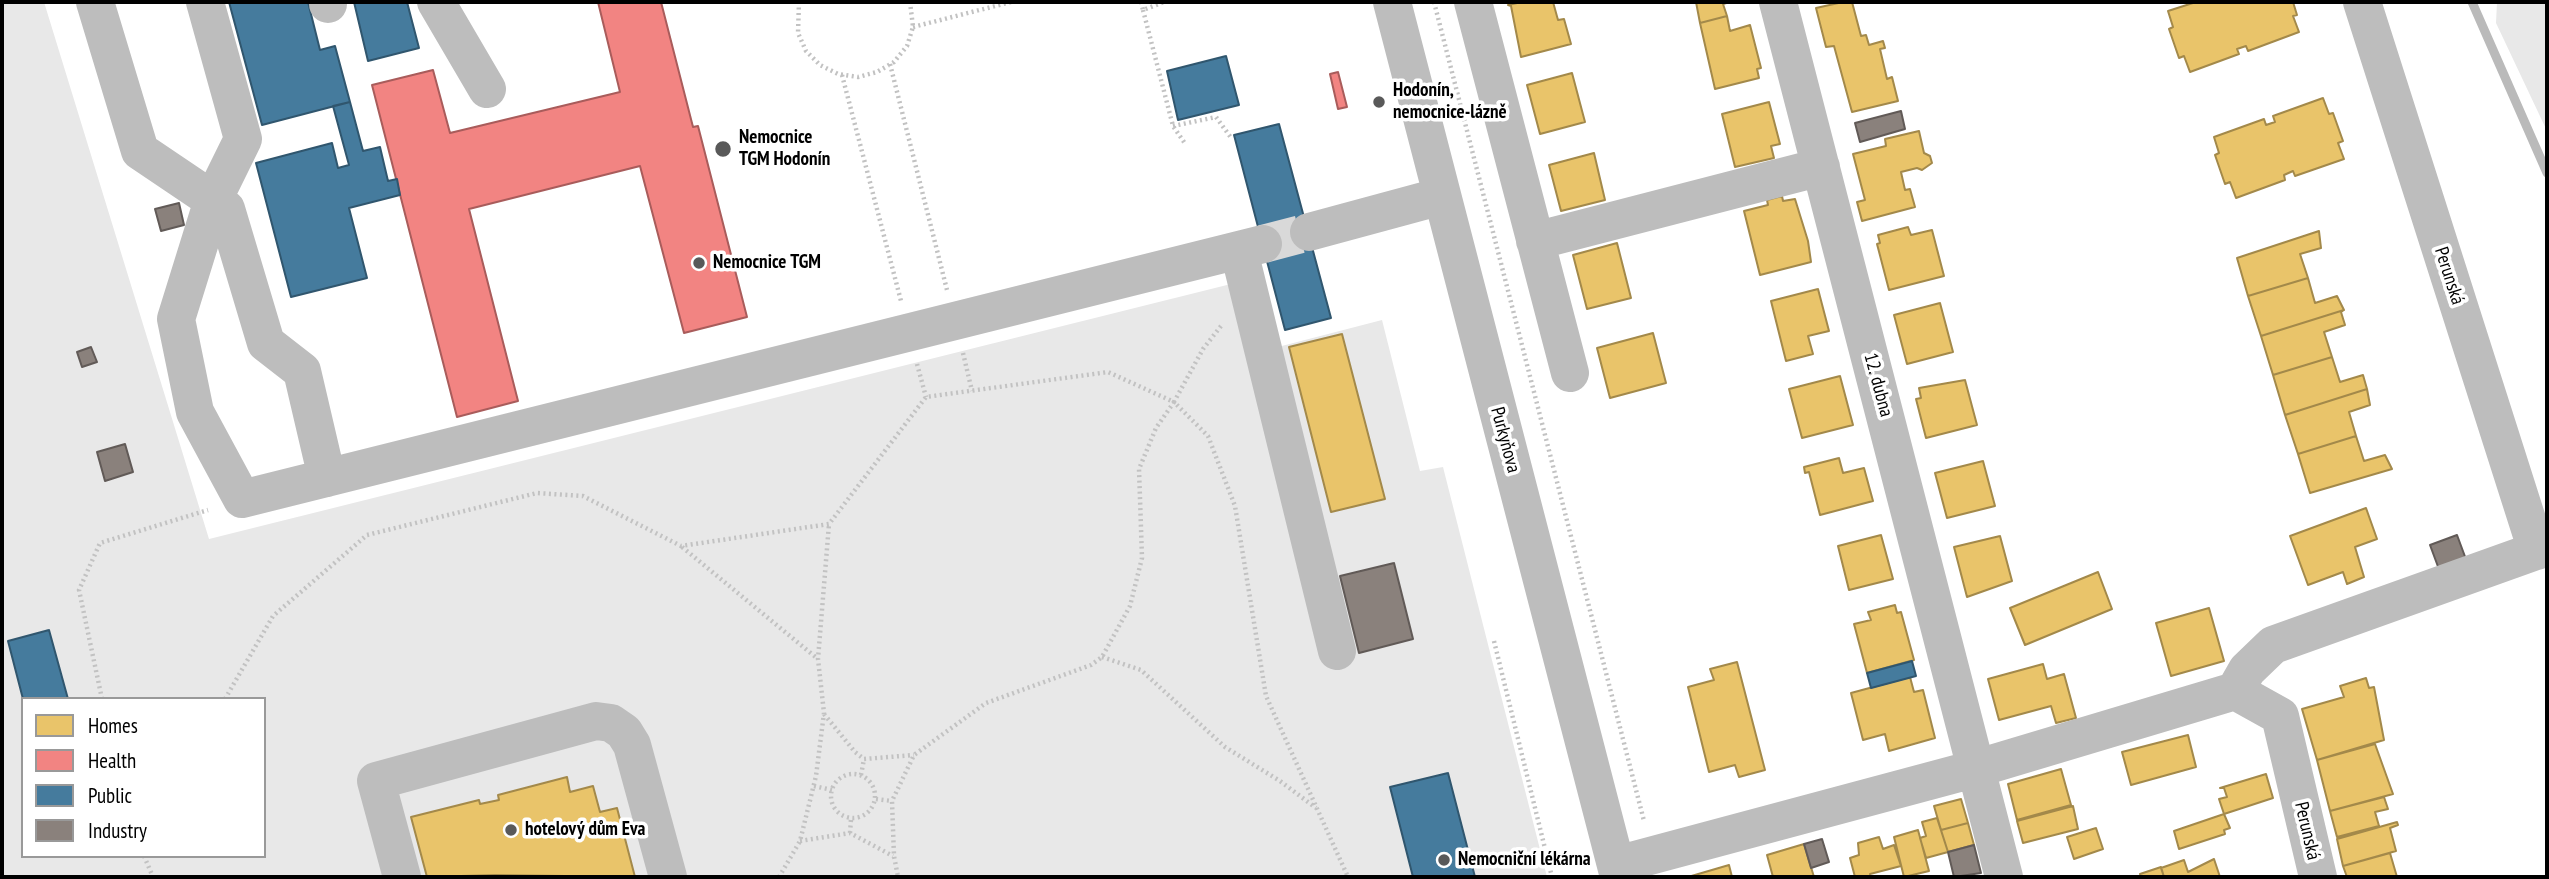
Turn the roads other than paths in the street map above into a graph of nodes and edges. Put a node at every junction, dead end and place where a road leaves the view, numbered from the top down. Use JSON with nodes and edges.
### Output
{"nodes":[{"id":1,"x":95,"y":2,"type":"edge"},
{"id":2,"x":205,"y":2,"type":"edge"},
{"id":3,"x":436,"y":2,"type":"edge"},
{"id":4,"x":1392,"y":2,"type":"edge"},
{"id":5,"x":1473,"y":2,"type":"edge"},
{"id":6,"x":1779,"y":2,"type":"edge"},
{"id":7,"x":2362,"y":2,"type":"edge"},
{"id":8,"x":487,"y":89,"type":"dead end"},
{"id":9,"x":1821,"y":167,"type":"junction"},
{"id":10,"x":1442,"y":196,"type":"junction"},
{"id":11,"x":213,"y":200,"type":"junction"},
{"id":12,"x":1309,"y":232,"type":"tunnel mouth"},
{"id":13,"x":1535,"y":241,"type":"junction"},
{"id":14,"x":1570,"y":373,"type":"dead end"},
{"id":15,"x":327,"y":478,"type":"junction"},
{"id":16,"x":2542,"y":549,"type":"edge"},
{"id":17,"x":1337,"y":651,"type":"dead end"},
{"id":18,"x":2235,"y":691,"type":"junction"},
{"id":19,"x":1978,"y":768,"type":"junction"},
{"id":20,"x":1617,"y":871,"type":"edge"},
{"id":21,"x":402,"y":877,"type":"edge"},
{"id":22,"x":668,"y":877,"type":"edge"},
{"id":23,"x":2004,"y":877,"type":"edge"},
{"id":24,"x":2318,"y":877,"type":"edge"}],
"edges":[{"from":1,"to":11,"type":"street"},
{"from":2,"to":11,"type":"street"},
{"from":3,"to":8,"type":"street"},
{"from":4,"to":10,"type":"street","name":"Purkyňova"},
{"from":5,"to":13,"type":"street"},
{"from":6,"to":9,"type":"street","name":"12. dubna"},
{"from":7,"to":16,"type":"street","name":"Perunská"},
{"from":9,"to":13,"type":"street"},
{"from":9,"to":19,"type":"street","name":"12. dubna"},
{"from":10,"to":12,"type":"street"},
{"from":10,"to":20,"type":"street","name":"Purkyňova"},
{"from":11,"to":15,"type":"street"},
{"from":11,"to":15,"type":"street"},
{"from":13,"to":14,"type":"street"},
{"from":15,"to":17,"type":"street"},
{"from":16,"to":18,"type":"street","name":"Perunská"},
{"from":18,"to":19,"type":"street"},
{"from":18,"to":24,"type":"street","name":"Perunská"},
{"from":19,"to":20,"type":"street"},
{"from":19,"to":23,"type":"street","name":"12. dubna"},
{"from":21,"to":22,"type":"street"}]}
